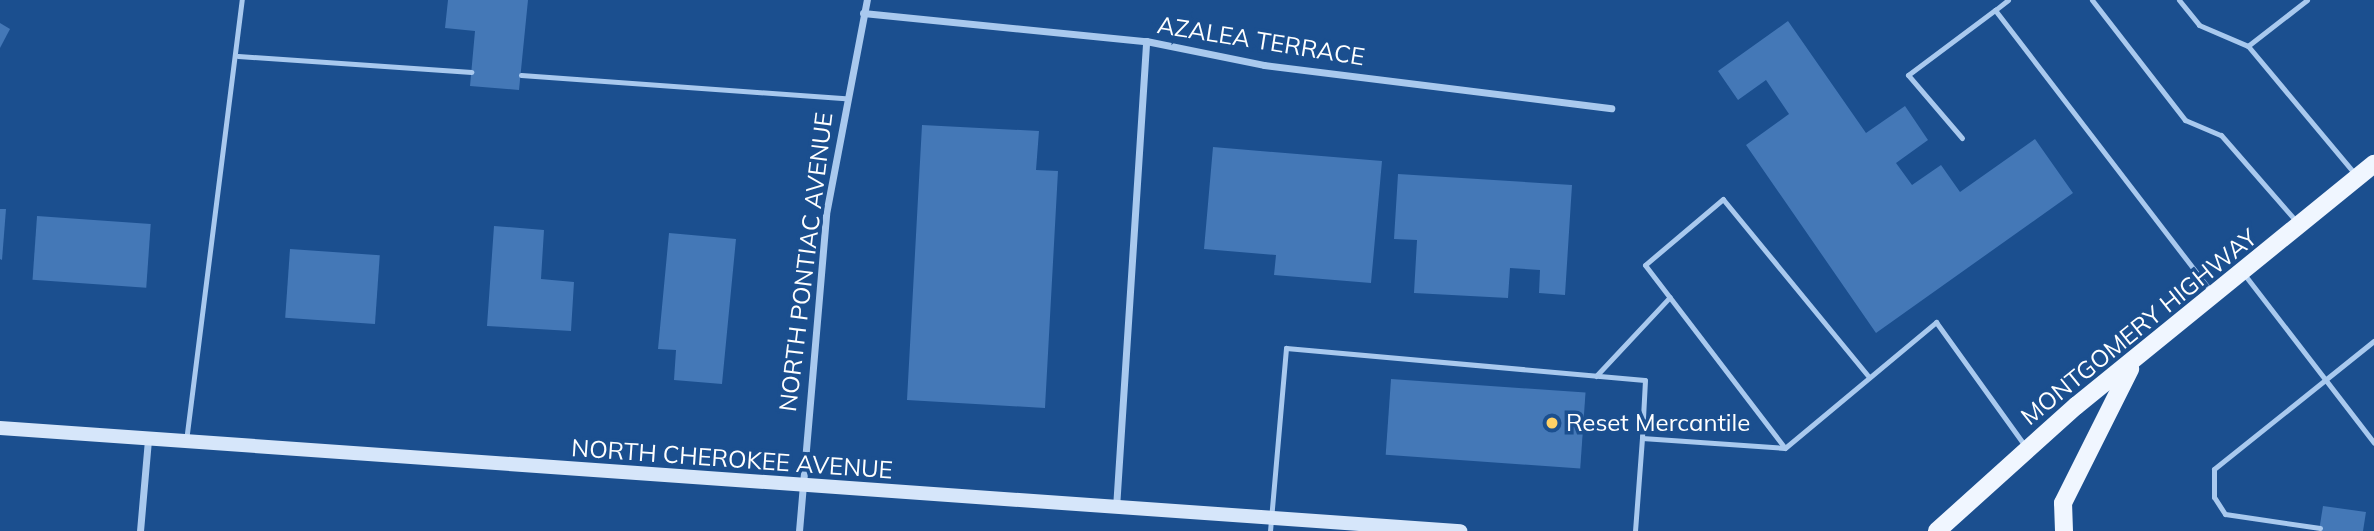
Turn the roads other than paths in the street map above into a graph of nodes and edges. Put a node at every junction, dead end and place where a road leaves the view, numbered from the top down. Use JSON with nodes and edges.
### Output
{"nodes":[{"id":1,"x":242,"y":0,"type":"edge"},
{"id":2,"x":867,"y":0,"type":"edge"},
{"id":3,"x":2008,"y":0,"type":"edge"},
{"id":4,"x":2092,"y":0,"type":"edge"},
{"id":5,"x":2179,"y":0,"type":"edge"},
{"id":6,"x":2307,"y":0,"type":"edge"},
{"id":7,"x":1995,"y":10,"type":"junction"},
{"id":8,"x":863,"y":12,"type":"junction"},
{"id":9,"x":1146,"y":41,"type":"junction"},
{"id":10,"x":2248,"y":46,"type":"junction"},
{"id":11,"x":238,"y":56,"type":"junction"},
{"id":12,"x":471,"y":72,"type":"dead end"},
{"id":13,"x":521,"y":75,"type":"dead end"},
{"id":14,"x":845,"y":99,"type":"junction"},
{"id":15,"x":1611,"y":108,"type":"dead end"},
{"id":16,"x":1962,"y":138,"type":"dead end"},
{"id":17,"x":2374,"y":164,"type":"edge"},
{"id":18,"x":2358,"y":177,"type":"junction"},
{"id":19,"x":2301,"y":228,"type":"junction"},
{"id":20,"x":2244,"y":273,"type":"junction"},
{"id":21,"x":2216,"y":296,"type":"junction"},
{"id":22,"x":1670,"y":297,"type":"junction"},
{"id":23,"x":2374,"y":341,"type":"edge"},
{"id":24,"x":2135,"y":360,"type":"junction"},
{"id":25,"x":1596,"y":376,"type":"junction"},
{"id":26,"x":1869,"y":377,"type":"junction"},
{"id":27,"x":2325,"y":380,"type":"junction"},
{"id":28,"x":0,"y":428,"type":"edge"},
{"id":29,"x":1642,"y":438,"type":"junction"},
{"id":30,"x":148,"y":440,"type":"junction"},
{"id":31,"x":2374,"y":443,"type":"edge"},
{"id":32,"x":186,"y":444,"type":"junction"},
{"id":33,"x":1785,"y":448,"type":"junction"},
{"id":34,"x":2027,"y":449,"type":"junction"},
{"id":35,"x":802,"y":488,"type":"junction"},
{"id":36,"x":1116,"y":508,"type":"junction"},
{"id":37,"x":1271,"y":525,"type":"edge"},
{"id":38,"x":2320,"y":528,"type":"dead end"},
{"id":39,"x":140,"y":531,"type":"edge"},
{"id":40,"x":799,"y":531,"type":"edge"},
{"id":41,"x":1460,"y":531,"type":"edge"},
{"id":42,"x":1635,"y":531,"type":"edge"},
{"id":43,"x":1937,"y":531,"type":"edge"},
{"id":44,"x":2064,"y":531,"type":"edge"}],
"edges":[{"from":1,"to":11,"type":"lane"},
{"from":2,"to":8,"type":"street","name":"NORTH PONTIAC AVENUE"},
{"from":3,"to":7,"type":"lane"},
{"from":4,"to":19,"type":"lane"},
{"from":5,"to":10,"type":"lane"},
{"from":6,"to":10,"type":"lane"},
{"from":7,"to":16,"type":"lane"},
{"from":7,"to":21,"type":"lane"},
{"from":8,"to":9,"type":"street","name":"AZALEA TERRACE"},
{"from":8,"to":14,"type":"street","name":"NORTH PONTIAC AVENUE"},
{"from":9,"to":15,"type":"street","name":"AZALEA TERRACE"},
{"from":9,"to":36,"type":"street"},
{"from":10,"to":18,"type":"lane"},
{"from":11,"to":12,"type":"lane"},
{"from":11,"to":32,"type":"lane"},
{"from":13,"to":14,"type":"lane"},
{"from":14,"to":35,"type":"street","name":"NORTH PONTIAC AVENUE"},
{"from":17,"to":18,"type":"main road","name":"MONTGOMERY HIGHWAY"},
{"from":18,"to":19,"type":"main road","name":"MONTGOMERY HIGHWAY"},
{"from":19,"to":20,"type":"main road","name":"MONTGOMERY HIGHWAY"},
{"from":20,"to":21,"type":"main road","name":"MONTGOMERY HIGHWAY"},
{"from":20,"to":27,"type":"lane"},
{"from":21,"to":24,"type":"main road","name":"MONTGOMERY HIGHWAY"},
{"from":22,"to":25,"type":"lane"},
{"from":22,"to":26,"type":"lane"},
{"from":22,"to":33,"type":"lane"},
{"from":23,"to":27,"type":"lane"},
{"from":24,"to":34,"type":"main road","name":"MONTGOMERY HIGHWAY"},
{"from":24,"to":44,"type":"main road"},
{"from":25,"to":29,"type":"lane"},
{"from":25,"to":37,"type":"lane"},
{"from":26,"to":33,"type":"lane"},
{"from":26,"to":34,"type":"lane"},
{"from":27,"to":31,"type":"lane"},
{"from":27,"to":38,"type":"lane"},
{"from":28,"to":30,"type":"street","name":"NORTH CHEROKEE AVENUE"},
{"from":29,"to":33,"type":"lane"},
{"from":29,"to":42,"type":"lane"},
{"from":30,"to":32,"type":"street","name":"NORTH CHEROKEE AVENUE"},
{"from":30,"to":39,"type":"street"},
{"from":32,"to":35,"type":"street","name":"NORTH CHEROKEE AVENUE"},
{"from":34,"to":43,"type":"main road","name":"MONTGOMERY HIGHWAY"},
{"from":35,"to":36,"type":"street","name":"NORTH CHEROKEE AVENUE"},
{"from":35,"to":40,"type":"street","name":"NORTH PONTIAC AVENUE"},
{"from":36,"to":37,"type":"street","name":"NORTH CHEROKEE AVENUE"},
{"from":37,"to":41,"type":"street","name":"NORTH CHEROKEE AVENUE"}]}
